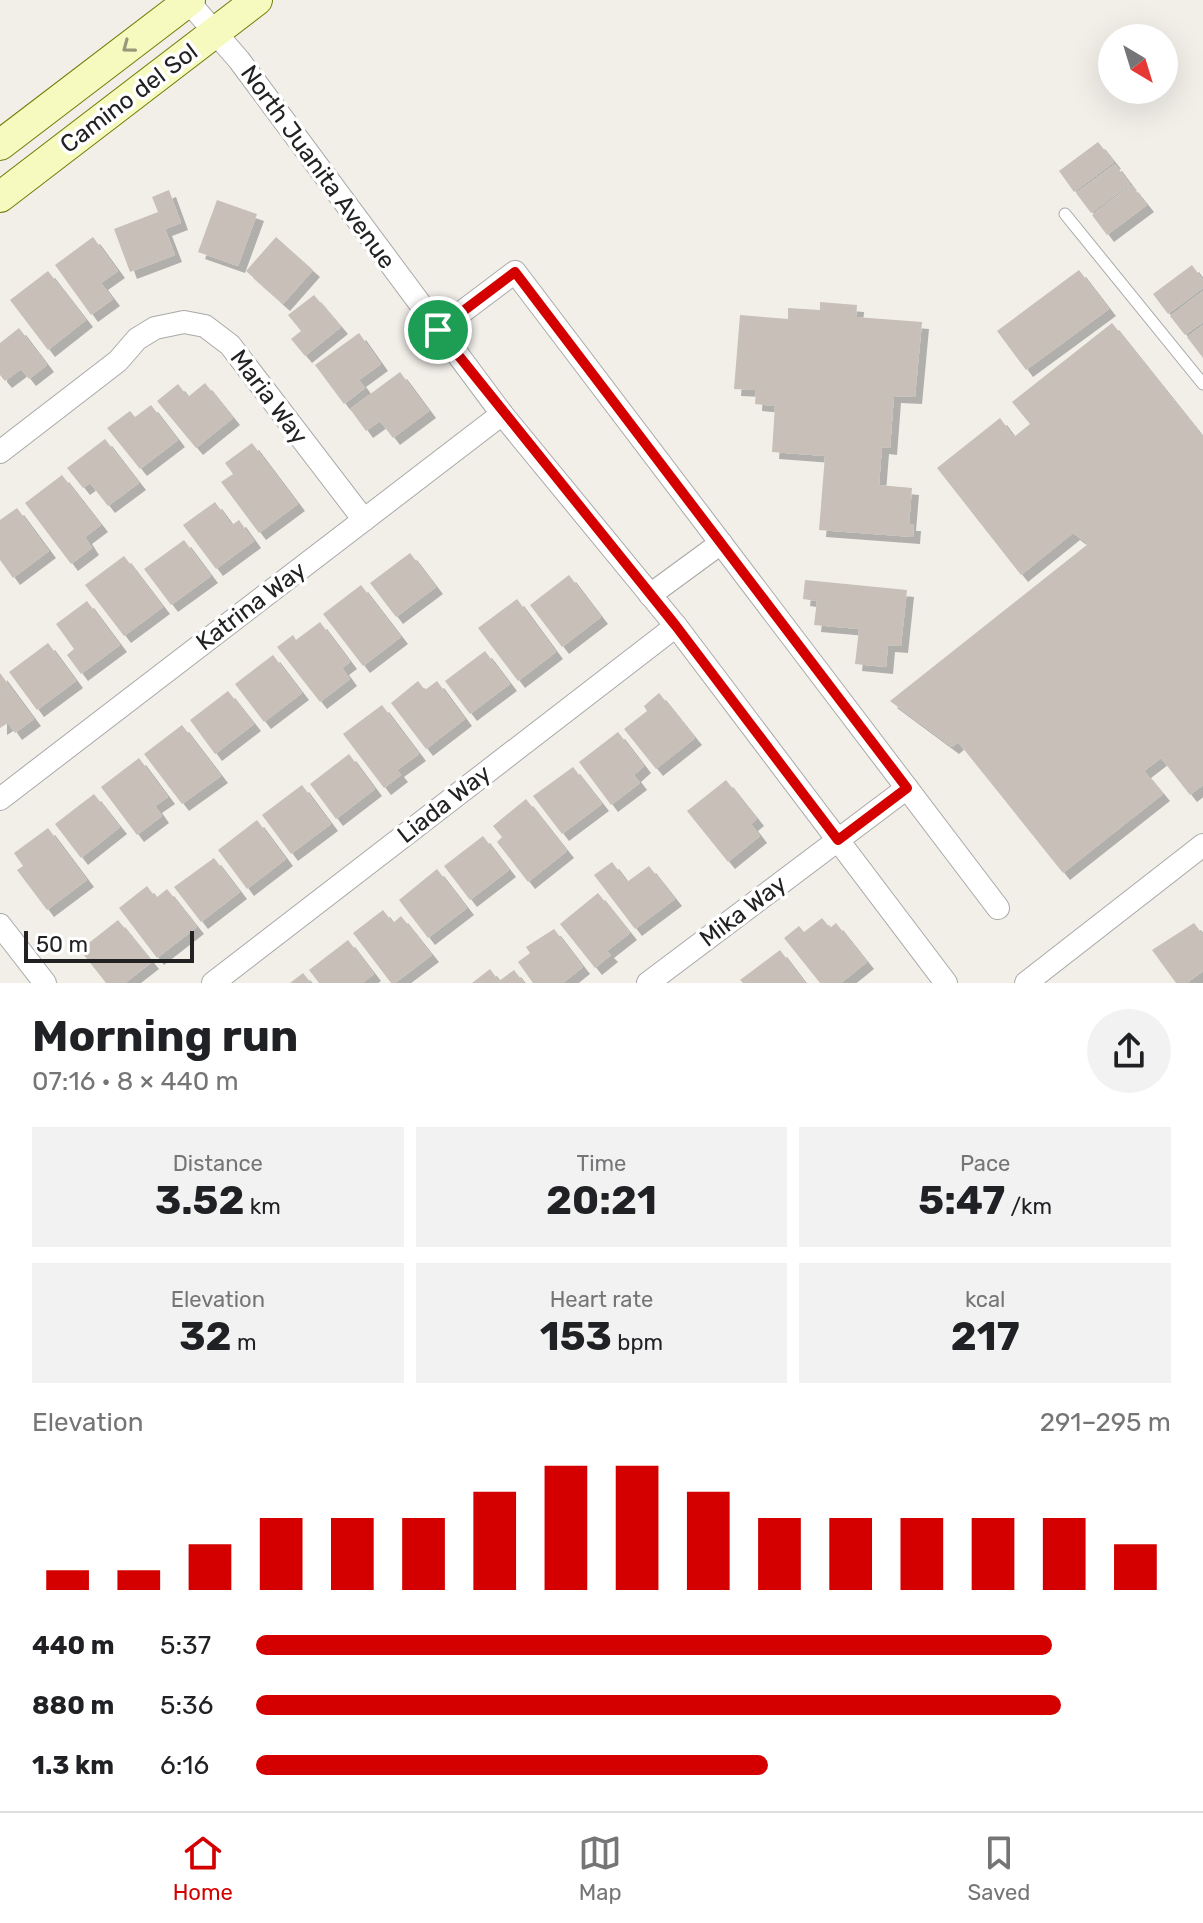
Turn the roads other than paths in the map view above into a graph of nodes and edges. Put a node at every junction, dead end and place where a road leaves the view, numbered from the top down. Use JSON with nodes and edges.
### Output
{"nodes":[{"id":1,"x":189,"y":0,"type":"edge"},
{"id":2,"x":257,"y":0,"type":"edge"},
{"id":3,"x":213,"y":34,"type":"junction"},
{"id":4,"x":0,"y":145,"type":"edge"},
{"id":5,"x":0,"y":197,"type":"edge"},
{"id":6,"x":1065,"y":214,"type":"dead end"},
{"id":7,"x":438,"y":330,"type":"junction"},
{"id":8,"x":1203,"y":384,"type":"edge"},
{"id":9,"x":502,"y":414,"type":"junction"},
{"id":10,"x":0,"y":452,"type":"edge"},
{"id":11,"x":364,"y":520,"type":"junction"},
{"id":12,"x":721,"y":543,"type":"junction"},
{"id":13,"x":650,"y":595,"type":"junction"},
{"id":14,"x":676,"y":626,"type":"junction"},
{"id":15,"x":907,"y":788,"type":"junction"},
{"id":16,"x":0,"y":799,"type":"edge"},
{"id":17,"x":838,"y":840,"type":"junction"},
{"id":18,"x":1203,"y":845,"type":"edge"},
{"id":19,"x":998,"y":908,"type":"dead end"},
{"id":20,"x":0,"y":925,"type":"edge"},
{"id":21,"x":45,"y":983,"type":"edge"},
{"id":22,"x":213,"y":983,"type":"edge"},
{"id":23,"x":648,"y":983,"type":"edge"},
{"id":24,"x":946,"y":983,"type":"edge"},
{"id":25,"x":1026,"y":983,"type":"edge"}],
"edges":[{"from":1,"to":3,"type":"street","name":"North Juanita Avenue"},
{"from":1,"to":4,"type":"street","name":"Camino del Sol","one_way":true},
{"from":2,"to":3,"type":"street","name":"Camino del Sol"},
{"from":3,"to":5,"type":"street","name":"Camino del Sol"},
{"from":3,"to":7,"type":"street","name":"North Juanita Avenue"},
{"from":6,"to":8,"type":"lane"},
{"from":7,"to":9,"type":"street","name":"North Juanita Avenue"},
{"from":7,"to":12,"type":"street"},
{"from":9,"to":11,"type":"street","name":"Katrina Way"},
{"from":9,"to":13,"type":"street","name":"North Juanita Avenue"},
{"from":10,"to":11,"type":"street","name":"Maria Way"},
{"from":11,"to":16,"type":"street","name":"Katrina Way"},
{"from":12,"to":13,"type":"street"},
{"from":12,"to":15,"type":"street"},
{"from":13,"to":14,"type":"street","name":"North Juanita Avenue"},
{"from":14,"to":17,"type":"street","name":"North Juanita Avenue"},
{"from":14,"to":22,"type":"street","name":"Liada Way"},
{"from":15,"to":17,"type":"street","name":"Mika Way"},
{"from":15,"to":19,"type":"street"},
{"from":17,"to":23,"type":"street","name":"Mika Way"},
{"from":17,"to":24,"type":"street","name":"North Juanita Avenue"},
{"from":18,"to":25,"type":"street"},
{"from":20,"to":21,"type":"street"}]}
